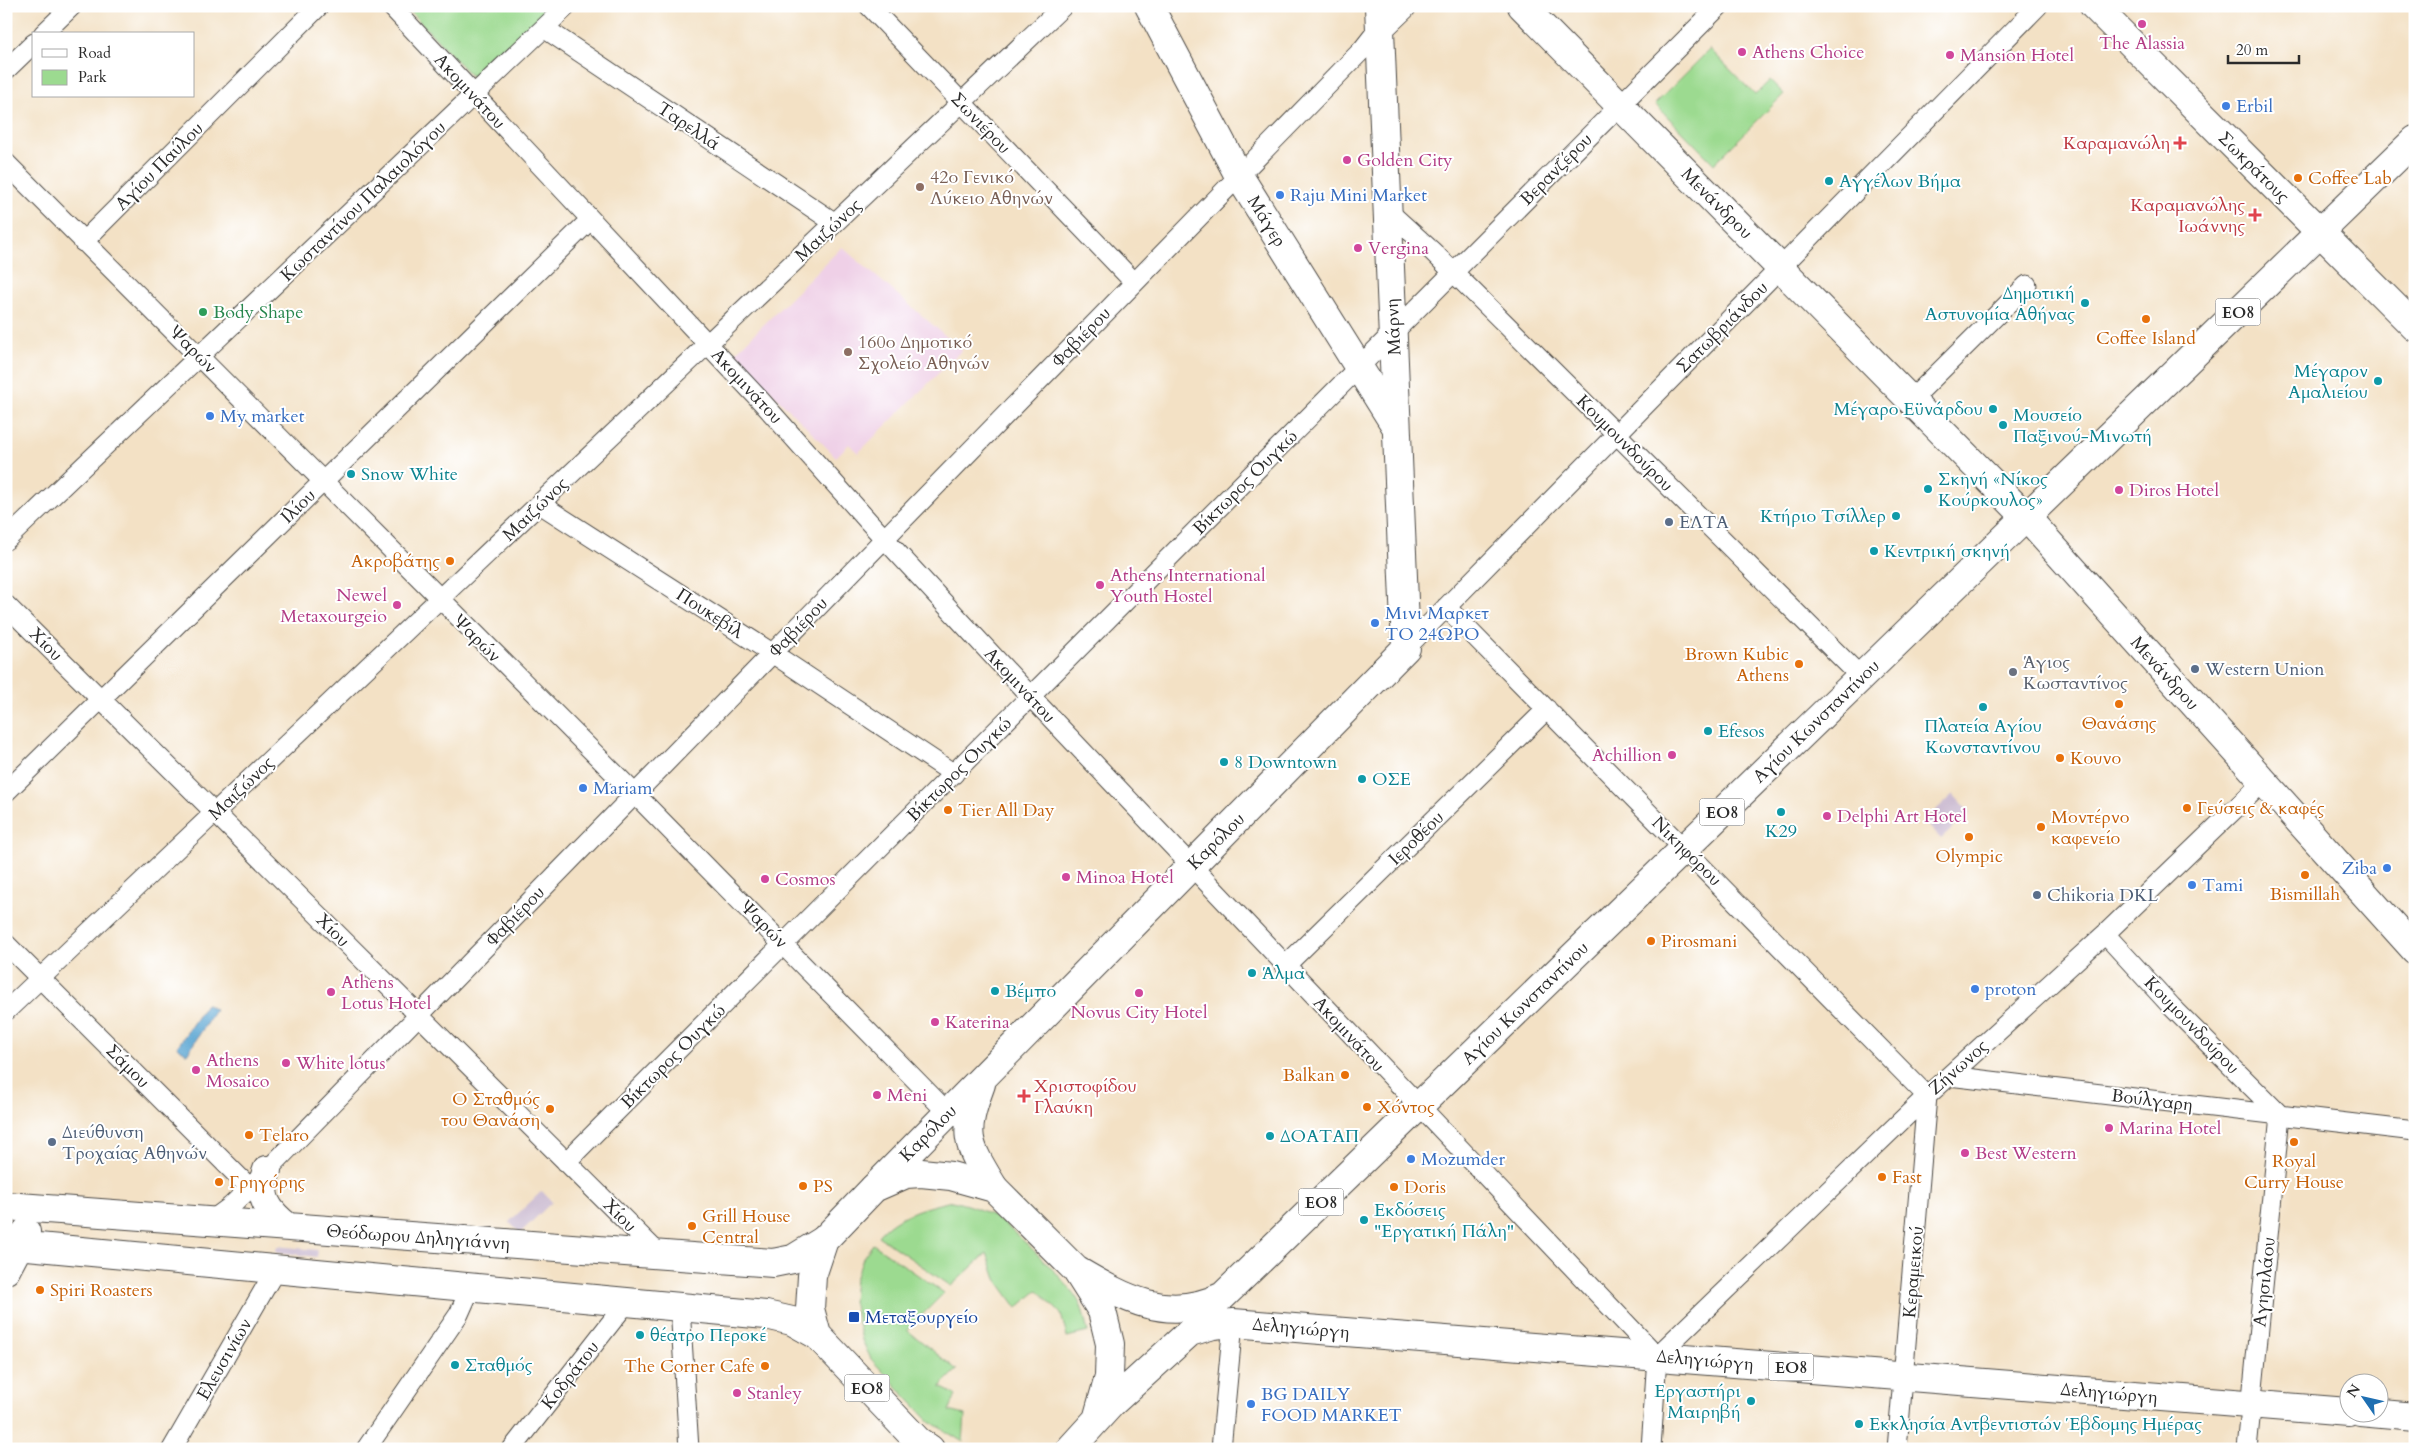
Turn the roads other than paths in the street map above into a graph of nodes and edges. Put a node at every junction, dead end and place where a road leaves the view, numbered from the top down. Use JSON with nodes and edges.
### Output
{"nodes":[{"id":1,"x":72,"y":6,"type":"edge"},
{"id":2,"x":319,"y":6,"type":"edge"},
{"id":3,"x":391,"y":6,"type":"edge"},
{"id":4,"x":567,"y":6,"type":"edge"},
{"id":5,"x":869,"y":6,"type":"edge"},
{"id":6,"x":1063,"y":6,"type":"edge"},
{"id":7,"x":1149,"y":6,"type":"edge"},
{"id":8,"x":1402,"y":6,"type":"edge"},
{"id":9,"x":1522,"y":6,"type":"edge"},
{"id":10,"x":1719,"y":6,"type":"edge"},
{"id":11,"x":2038,"y":6,"type":"edge"},
{"id":12,"x":2094,"y":6,"type":"edge"},
{"id":13,"x":1379,"y":17,"type":"edge"},
{"id":14,"x":544,"y":28,"type":"junction"},
{"id":15,"x":45,"y":32,"type":"edge"},
{"id":16,"x":32,"y":45,"type":"edge"},
{"id":17,"x":6,"y":70,"type":"edge"},
{"id":18,"x":474,"y":95,"type":"junction"},
{"id":19,"x":961,"y":103,"type":"junction"},
{"id":20,"x":1620,"y":105,"type":"junction"},
{"id":21,"x":2415,"y":140,"type":"edge"},
{"id":22,"x":6,"y":163,"type":"edge"},
{"id":23,"x":1239,"y":176,"type":"junction"},
{"id":24,"x":1388,"y":211,"type":"junction"},
{"id":25,"x":590,"y":220,"type":"junction"},
{"id":26,"x":835,"y":224,"type":"junction"},
{"id":27,"x":2320,"y":232,"type":"junction"},
{"id":28,"x":83,"y":242,"type":"junction"},
{"id":29,"x":1781,"y":267,"type":"junction"},
{"id":30,"x":1453,"y":272,"type":"junction"},
{"id":31,"x":1134,"y":282,"type":"junction"},
{"id":32,"x":2027,"y":285,"type":"dead end"},
{"id":33,"x":2415,"y":327,"type":"edge"},
{"id":34,"x":1393,"y":333,"type":"junction"},
{"id":35,"x":708,"y":344,"type":"junction"},
{"id":36,"x":200,"y":356,"type":"junction"},
{"id":37,"x":1360,"y":368,"type":"junction"},
{"id":38,"x":1911,"y":400,"type":"junction"},
{"id":39,"x":1397,"y":428,"type":"junction"},
{"id":40,"x":1616,"y":434,"type":"junction"},
{"id":41,"x":323,"y":481,"type":"junction"},
{"id":42,"x":540,"y":504,"type":"junction"},
{"id":43,"x":2026,"y":517,"type":"junction"},
{"id":44,"x":884,"y":539,"type":"junction"},
{"id":45,"x":6,"y":540,"type":"edge"},
{"id":46,"x":439,"y":600,"type":"junction"},
{"id":47,"x":6,"y":605,"type":"edge"},
{"id":48,"x":1446,"y":607,"type":"junction"},
{"id":49,"x":1406,"y":648,"type":"junction"},
{"id":50,"x":772,"y":653,"type":"junction"},
{"id":51,"x":1861,"y":677,"type":"junction"},
{"id":52,"x":1031,"y":697,"type":"junction"},
{"id":53,"x":101,"y":699,"type":"junction"},
{"id":54,"x":1547,"y":710,"type":"junction"},
{"id":55,"x":954,"y":774,"type":"junction"},
{"id":56,"x":2263,"y":782,"type":"junction"},
{"id":57,"x":6,"y":792,"type":"edge"},
{"id":58,"x":635,"y":794,"type":"junction"},
{"id":59,"x":215,"y":813,"type":"junction"},
{"id":60,"x":1684,"y":849,"type":"junction"},
{"id":61,"x":1191,"y":866,"type":"junction"},
{"id":62,"x":2105,"y":934,"type":"junction"},
{"id":63,"x":6,"y":944,"type":"edge"},
{"id":64,"x":784,"y":944,"type":"junction"},
{"id":65,"x":2415,"y":950,"type":"edge"},
{"id":66,"x":1285,"y":966,"type":"junction"},
{"id":67,"x":41,"y":978,"type":"junction"},
{"id":68,"x":6,"y":1011,"type":"edge"},
{"id":69,"x":418,"y":1015,"type":"junction"},
{"id":70,"x":1949,"y":1076,"type":"junction"},
{"id":71,"x":983,"y":1077,"type":"junction"},
{"id":72,"x":1927,"y":1096,"type":"junction"},
{"id":73,"x":1418,"y":1107,"type":"junction"},
{"id":74,"x":948,"y":1113,"type":"junction"},
{"id":75,"x":2280,"y":1114,"type":"junction"},
{"id":76,"x":2415,"y":1131,"type":"edge"},
{"id":77,"x":566,"y":1162,"type":"junction"},
{"id":78,"x":258,"y":1179,"type":"junction"},
{"id":79,"x":874,"y":1188,"type":"junction"},
{"id":80,"x":994,"y":1188,"type":"junction"},
{"id":81,"x":16,"y":1210,"type":"edge"},
{"id":82,"x":211,"y":1221,"type":"junction"},
{"id":83,"x":288,"y":1227,"type":"junction"},
{"id":84,"x":824,"y":1240,"type":"junction"},
{"id":85,"x":13,"y":1245,"type":"edge"},
{"id":86,"x":659,"y":1254,"type":"junction"},
{"id":87,"x":276,"y":1269,"type":"junction"},
{"id":88,"x":6,"y":1270,"type":"edge"},
{"id":89,"x":1076,"y":1270,"type":"junction"},
{"id":90,"x":471,"y":1287,"type":"junction"},
{"id":91,"x":627,"y":1302,"type":"junction"},
{"id":92,"x":680,"y":1307,"type":"junction"},
{"id":93,"x":1233,"y":1322,"type":"junction"},
{"id":94,"x":817,"y":1336,"type":"junction"},
{"id":95,"x":1657,"y":1356,"type":"junction"},
{"id":96,"x":1904,"y":1376,"type":"junction"},
{"id":97,"x":2252,"y":1404,"type":"junction"},
{"id":98,"x":2338,"y":1411,"type":"edge"},
{"id":99,"x":2388,"y":1415,"type":"edge"},
{"id":100,"x":2415,"y":1417,"type":"edge"},
{"id":101,"x":1097,"y":1420,"type":"junction"},
{"id":102,"x":924,"y":1446,"type":"edge"},
{"id":103,"x":172,"y":1449,"type":"edge"},
{"id":104,"x":366,"y":1449,"type":"edge"},
{"id":105,"x":512,"y":1449,"type":"edge"},
{"id":106,"x":689,"y":1449,"type":"edge"},
{"id":107,"x":1070,"y":1449,"type":"edge"},
{"id":108,"x":1221,"y":1449,"type":"edge"},
{"id":109,"x":1651,"y":1449,"type":"edge"},
{"id":110,"x":1897,"y":1449,"type":"edge"},
{"id":111,"x":2247,"y":1449,"type":"edge"}],
"edges":[{"from":1,"to":15,"type":"street"},
{"from":2,"to":28,"type":"street","name":"Αγίου Παύλου"},
{"from":3,"to":18,"type":"street","name":"Ακομινάτου"},
{"from":4,"to":14,"type":"street","name":"Κωσταντίνου Παλαιολόγου"},
{"from":5,"to":19,"type":"street","name":"Σωνιέρου"},
{"from":6,"to":19,"type":"street","name":"Μαιζώνος"},
{"from":7,"to":23,"type":"main road","name":"Μάγερ"},
{"from":8,"to":13,"type":"main road"},
{"from":9,"to":20,"type":"main road","name":"Μενάνδρου"},
{"from":10,"to":20,"type":"street","name":"Βερανζέρου"},
{"from":11,"to":29,"type":"street","name":"Σατωβριάνδου"},
{"from":12,"to":27,"type":"main road","name":"Σωκράτους"},
{"from":13,"to":23,"type":"street","name":"Φαβιέρου"},
{"from":13,"to":24,"type":"main road","name":"Μάρνη"},
{"from":14,"to":18,"type":"street","name":"Κωσταντίνου Παλαιολόγου"},
{"from":14,"to":26,"type":"street","name":"Ταρελλά"},
{"from":16,"to":17,"type":"street"},
{"from":18,"to":25,"type":"street","name":"Ακομινάτου"},
{"from":18,"to":36,"type":"street","name":"Κωσταντίνου Παλαιολόγου"},
{"from":19,"to":26,"type":"street","name":"Μαιζώνος"},
{"from":19,"to":31,"type":"street","name":"Σωνιέρου"},
{"from":20,"to":29,"type":"main road","name":"Μενάνδρου"},
{"from":20,"to":30,"type":"street","name":"Βερανζέρου"},
{"from":21,"to":27,"type":"main road","name":"Αγίου Κωνσταντίνου","number":"ΕΟ8"},
{"from":22,"to":28,"type":"street","name":"Ψαρών"},
{"from":23,"to":31,"type":"street","name":"Φαβιέρου"},
{"from":23,"to":37,"type":"main road","name":"Μάγερ"},
{"from":24,"to":30,"type":"street","name":"Κουμουνδούρου"},
{"from":24,"to":34,"type":"main road","name":"Μάρνη"},
{"from":25,"to":35,"type":"street","name":"Ακομινάτου"},
{"from":25,"to":41,"type":"street","name":"Ιλίου"},
{"from":26,"to":35,"type":"street","name":"Μαιζώνος"},
{"from":27,"to":33,"type":"main road","name":"Σωκράτους"},
{"from":27,"to":43,"type":"main road","name":"Αγίου Κωνσταντίνου","number":"ΕΟ8"},
{"from":28,"to":36,"type":"street","name":"Ψαρών"},
{"from":29,"to":38,"type":"main road","name":"Μενάνδρου"},
{"from":29,"to":40,"type":"street","name":"Σατωβριάνδου"},
{"from":30,"to":34,"type":"street","name":"Βερανζέρου"},
{"from":30,"to":40,"type":"street","name":"Κουμουνδούρου"},
{"from":31,"to":44,"type":"street","name":"Φαβιέρου"},
{"from":32,"to":38,"type":"street"},
{"from":34,"to":37,"type":"street","name":"Βίκτωρος Ουγκώ"},
{"from":34,"to":39,"type":"main road","name":"Μάρνη"},
{"from":35,"to":42,"type":"street","name":"Μαιζώνος"},
{"from":35,"to":44,"type":"street","name":"Ακομινάτου"},
{"from":36,"to":41,"type":"street","name":"Ψαρών"},
{"from":36,"to":45,"type":"street","name":"Κωσταντίνου Παλαιολόγου"},
{"from":37,"to":39,"type":"main road","name":"Μάγερ"},
{"from":37,"to":52,"type":"street","name":"Βίκτωρος Ουγκώ"},
{"from":38,"to":43,"type":"main road","name":"Μενάνδρου"},
{"from":39,"to":49,"type":"main road","name":"Μάρνη"},
{"from":40,"to":48,"type":"street","name":"Σατωβριάνδου"},
{"from":40,"to":51,"type":"street","name":"Κουμουνδούρου"},
{"from":41,"to":46,"type":"street","name":"Ψαρών"},
{"from":41,"to":53,"type":"street","name":"Ιλίου"},
{"from":42,"to":46,"type":"street","name":"Μαιζώνος"},
{"from":42,"to":50,"type":"street","name":"Πουκεβίλ"},
{"from":43,"to":51,"type":"main road","name":"Αγίου Κωνσταντίνου","number":"ΕΟ8"},
{"from":43,"to":56,"type":"main road","name":"Μενάνδρου"},
{"from":44,"to":50,"type":"street","name":"Φαβιέρου"},
{"from":44,"to":52,"type":"street","name":"Ακομινάτου"},
{"from":46,"to":58,"type":"street","name":"Ψαρών"},
{"from":46,"to":59,"type":"street","name":"Μαιζώνος"},
{"from":47,"to":53,"type":"street","name":"Χίου"},
{"from":48,"to":49,"type":"street","name":"Σατωβριάνδου"},
{"from":48,"to":54,"type":"street","name":"Νικηφόρου"},
{"from":49,"to":61,"type":"main road","name":"Καρόλου"},
{"from":50,"to":55,"type":"street","name":"Πουκεβίλ"},
{"from":50,"to":58,"type":"street","name":"Φαβιέρου"},
{"from":51,"to":60,"type":"main road","name":"Αγίου Κωνσταντίνου","number":"ΕΟ8"},
{"from":52,"to":55,"type":"street","name":"Βίκτωρος Ουγκώ"},
{"from":52,"to":61,"type":"street","name":"Ακομινάτου"},
{"from":53,"to":57,"type":"street","name":"Ιλίου"},
{"from":53,"to":59,"type":"street","name":"Χίου"},
{"from":54,"to":60,"type":"street","name":"Νικηφόρου"},
{"from":54,"to":66,"type":"street","name":"Ιεροθέου"},
{"from":55,"to":64,"type":"street","name":"Βίκτωρος Ουγκώ"},
{"from":56,"to":62,"type":"street","name":"Ζήνωνος"},
{"from":56,"to":65,"type":"main road","name":"Μενάνδρου"},
{"from":58,"to":64,"type":"street","name":"Ψαρών"},
{"from":58,"to":69,"type":"street","name":"Φαβιέρου"},
{"from":59,"to":67,"type":"street","name":"Μαιζώνος"},
{"from":59,"to":69,"type":"street","name":"Χίου"},
{"from":60,"to":72,"type":"street","name":"Νικηφόρου"},
{"from":60,"to":73,"type":"main road","name":"Αγίου Κωνσταντίνου","number":"ΕΟ8"},
{"from":61,"to":66,"type":"street","name":"Ακομινάτου"},
{"from":61,"to":71,"type":"main road","name":"Καρόλου"},
{"from":62,"to":70,"type":"street","name":"Ζήνωνος"},
{"from":62,"to":75,"type":"street","name":"Κουμουνδούρου"},
{"from":63,"to":67,"type":"street","name":"Σάμου"},
{"from":64,"to":74,"type":"street","name":"Ψαρών"},
{"from":64,"to":77,"type":"street","name":"Βίκτωρος Ουγκώ"},
{"from":66,"to":73,"type":"street","name":"Ακομινάτου"},
{"from":67,"to":68,"type":"street","name":"Μαιζώνος"},
{"from":67,"to":78,"type":"street","name":"Σάμου"},
{"from":69,"to":77,"type":"street","name":"Χίου"},
{"from":69,"to":78,"type":"street","name":"Φαβιέρου"},
{"from":70,"to":72,"type":"street","name":"Ζήνωνος"},
{"from":70,"to":75,"type":"street","name":"Βούλγαρη"},
{"from":71,"to":74,"type":"main road","name":"Καρόλου"},
{"from":71,"to":80,"type":"main road","name":"Καρόλου"},
{"from":72,"to":95,"type":"street","name":"Ζήνωνος"},
{"from":72,"to":96,"type":"street","name":"Κεραμεικού"},
{"from":73,"to":89,"type":"main road","name":"Αγίου Κωνσταντίνου","number":"ΕΟ8"},
{"from":73,"to":95,"type":"street","name":"Ακομινάτου"},
{"from":74,"to":79,"type":"main road","name":"Καρόλου"},
{"from":75,"to":76,"type":"street","name":"Βούλγαρη"},
{"from":75,"to":97,"type":"street","name":"Αγησιλάου"},
{"from":77,"to":86,"type":"street","name":"Χίου"},
{"from":78,"to":82,"type":"street","name":"Φαβιέρου"},
{"from":78,"to":83,"type":"main road"},
{"from":79,"to":80,"type":"main road","number":"ΕΟ8"},
{"from":79,"to":84,"type":"main road","number":"ΕΟ8"},
{"from":80,"to":89,"type":"main road","number":"ΕΟ8"},
{"from":81,"to":82,"type":"main road","name":"Θεόδωρου Δηληγιάννη"},
{"from":81,"to":85,"type":"main road"},
{"from":82,"to":83,"type":"main road","name":"Θεόδωρου Δηληγιάννη"},
{"from":83,"to":86,"type":"main road","name":"Θεόδωρου Δηληγιάννη"},
{"from":84,"to":86,"type":"main road","name":"Θεόδωρου Δηληγιάννη"},
{"from":84,"to":94,"type":"main road","number":"ΕΟ8"},
{"from":85,"to":87,"type":"main road"},
{"from":85,"to":88,"type":"main road"},
{"from":87,"to":90,"type":"main road"},
{"from":87,"to":103,"type":"street","name":"Ελευσινίων"},
{"from":89,"to":101,"type":"main road","number":"ΕΟ8"},
{"from":90,"to":91,"type":"main road"},
{"from":90,"to":104,"type":"street"},
{"from":91,"to":92,"type":"main road"},
{"from":91,"to":105,"type":"street","name":"Κοδράτου"},
{"from":92,"to":94,"type":"main road"},
{"from":92,"to":106,"type":"street"},
{"from":93,"to":95,"type":"main road","name":"Δεληγιώργη","number":"ΕΟ8"},
{"from":93,"to":101,"type":"main road","name":"Δεληγιώργη","number":"ΕΟ8"},
{"from":93,"to":108,"type":"street"},
{"from":94,"to":102,"type":"main road","number":"ΕΟ8"},
{"from":95,"to":96,"type":"main road","name":"Δεληγιώργη","number":"ΕΟ8"},
{"from":95,"to":109,"type":"street"},
{"from":96,"to":97,"type":"main road","name":"Δεληγιώργη","number":"ΕΟ8"},
{"from":96,"to":110,"type":"street","name":"Κεραμεικού"},
{"from":97,"to":98,"type":"main road","name":"Δεληγιώργη","number":"ΕΟ8"},
{"from":97,"to":111,"type":"street","name":"Αγησιλάου"},
{"from":99,"to":100,"type":"main road"},
{"from":101,"to":107,"type":"main road","number":"ΕΟ8"}]}
